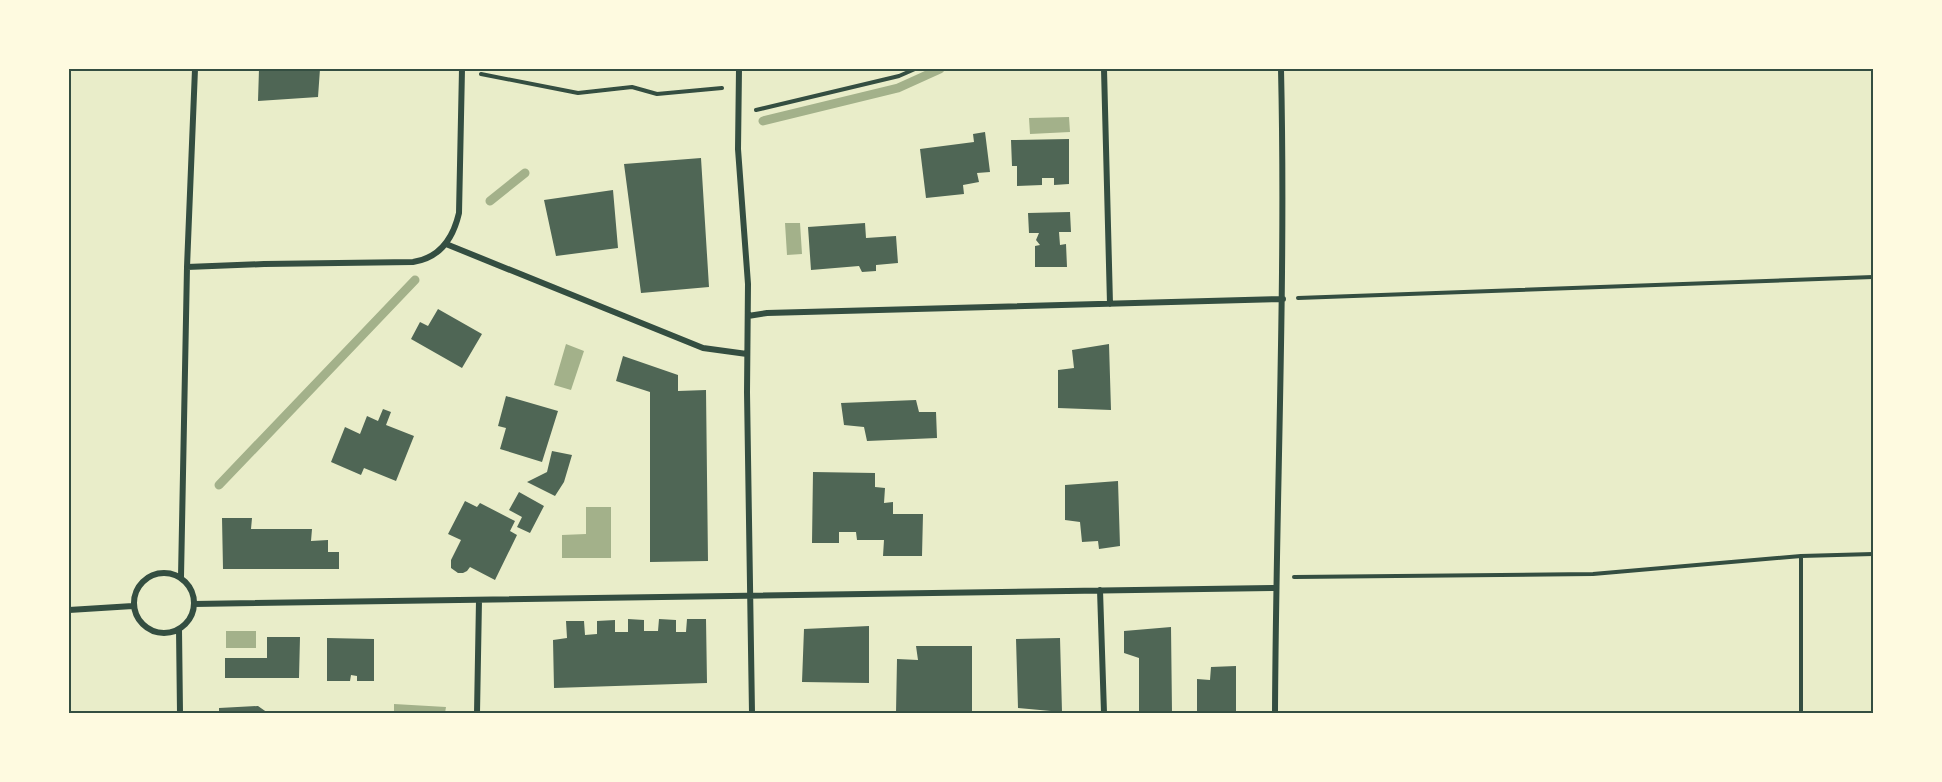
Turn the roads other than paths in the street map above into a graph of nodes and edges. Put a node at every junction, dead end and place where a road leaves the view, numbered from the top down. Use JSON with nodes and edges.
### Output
{"nodes":[{"id":1,"x":195,"y":69,"type":"edge"},
{"id":2,"x":739,"y":69,"type":"edge"},
{"id":3,"x":1104,"y":69,"type":"edge"},
{"id":4,"x":1281,"y":69,"type":"edge"},
{"id":5,"x":462,"y":70,"type":"edge"},
{"id":6,"x":446,"y":244,"type":"junction"},
{"id":7,"x":188,"y":267,"type":"junction"},
{"id":8,"x":1283,"y":299,"type":"junction"},
{"id":9,"x":1110,"y":304,"type":"junction"},
{"id":10,"x":748,"y":316,"type":"junction"},
{"id":11,"x":747,"y":354,"type":"junction"},
{"id":12,"x":181,"y":577,"type":"junction"},
{"id":13,"x":1276,"y":588,"type":"junction"},
{"id":14,"x":1100,"y":590,"type":"junction"},
{"id":15,"x":751,"y":596,"type":"junction"},
{"id":16,"x":478,"y":600,"type":"junction"},
{"id":17,"x":194,"y":604,"type":"junction"},
{"id":18,"x":133,"y":606,"type":"junction"},
{"id":19,"x":69,"y":610,"type":"edge"},
{"id":20,"x":179,"y":629,"type":"junction"},
{"id":21,"x":180,"y":713,"type":"edge"},
{"id":22,"x":477,"y":713,"type":"edge"},
{"id":23,"x":752,"y":713,"type":"edge"},
{"id":24,"x":1104,"y":713,"type":"edge"},
{"id":25,"x":1275,"y":713,"type":"edge"}],
"edges":[{"from":1,"to":7,"type":"street"},
{"from":2,"to":10,"type":"street"},
{"from":3,"to":9,"type":"street"},
{"from":4,"to":8,"type":"street"},
{"from":5,"to":6,"type":"street"},
{"from":6,"to":7,"type":"street"},
{"from":6,"to":11,"type":"street"},
{"from":7,"to":12,"type":"street"},
{"from":8,"to":9,"type":"street"},
{"from":8,"to":13,"type":"street"},
{"from":9,"to":10,"type":"street"},
{"from":10,"to":11,"type":"street"},
{"from":11,"to":15,"type":"street"},
{"from":12,"to":17,"type":"street"},
{"from":12,"to":18,"type":"street"},
{"from":13,"to":14,"type":"street"},
{"from":13,"to":25,"type":"street"},
{"from":14,"to":15,"type":"street"},
{"from":14,"to":24,"type":"street"},
{"from":15,"to":16,"type":"street"},
{"from":15,"to":23,"type":"street"},
{"from":16,"to":17,"type":"street"},
{"from":16,"to":22,"type":"street"},
{"from":17,"to":20,"type":"street"},
{"from":18,"to":19,"type":"street"},
{"from":18,"to":20,"type":"street"},
{"from":20,"to":21,"type":"street"}]}
